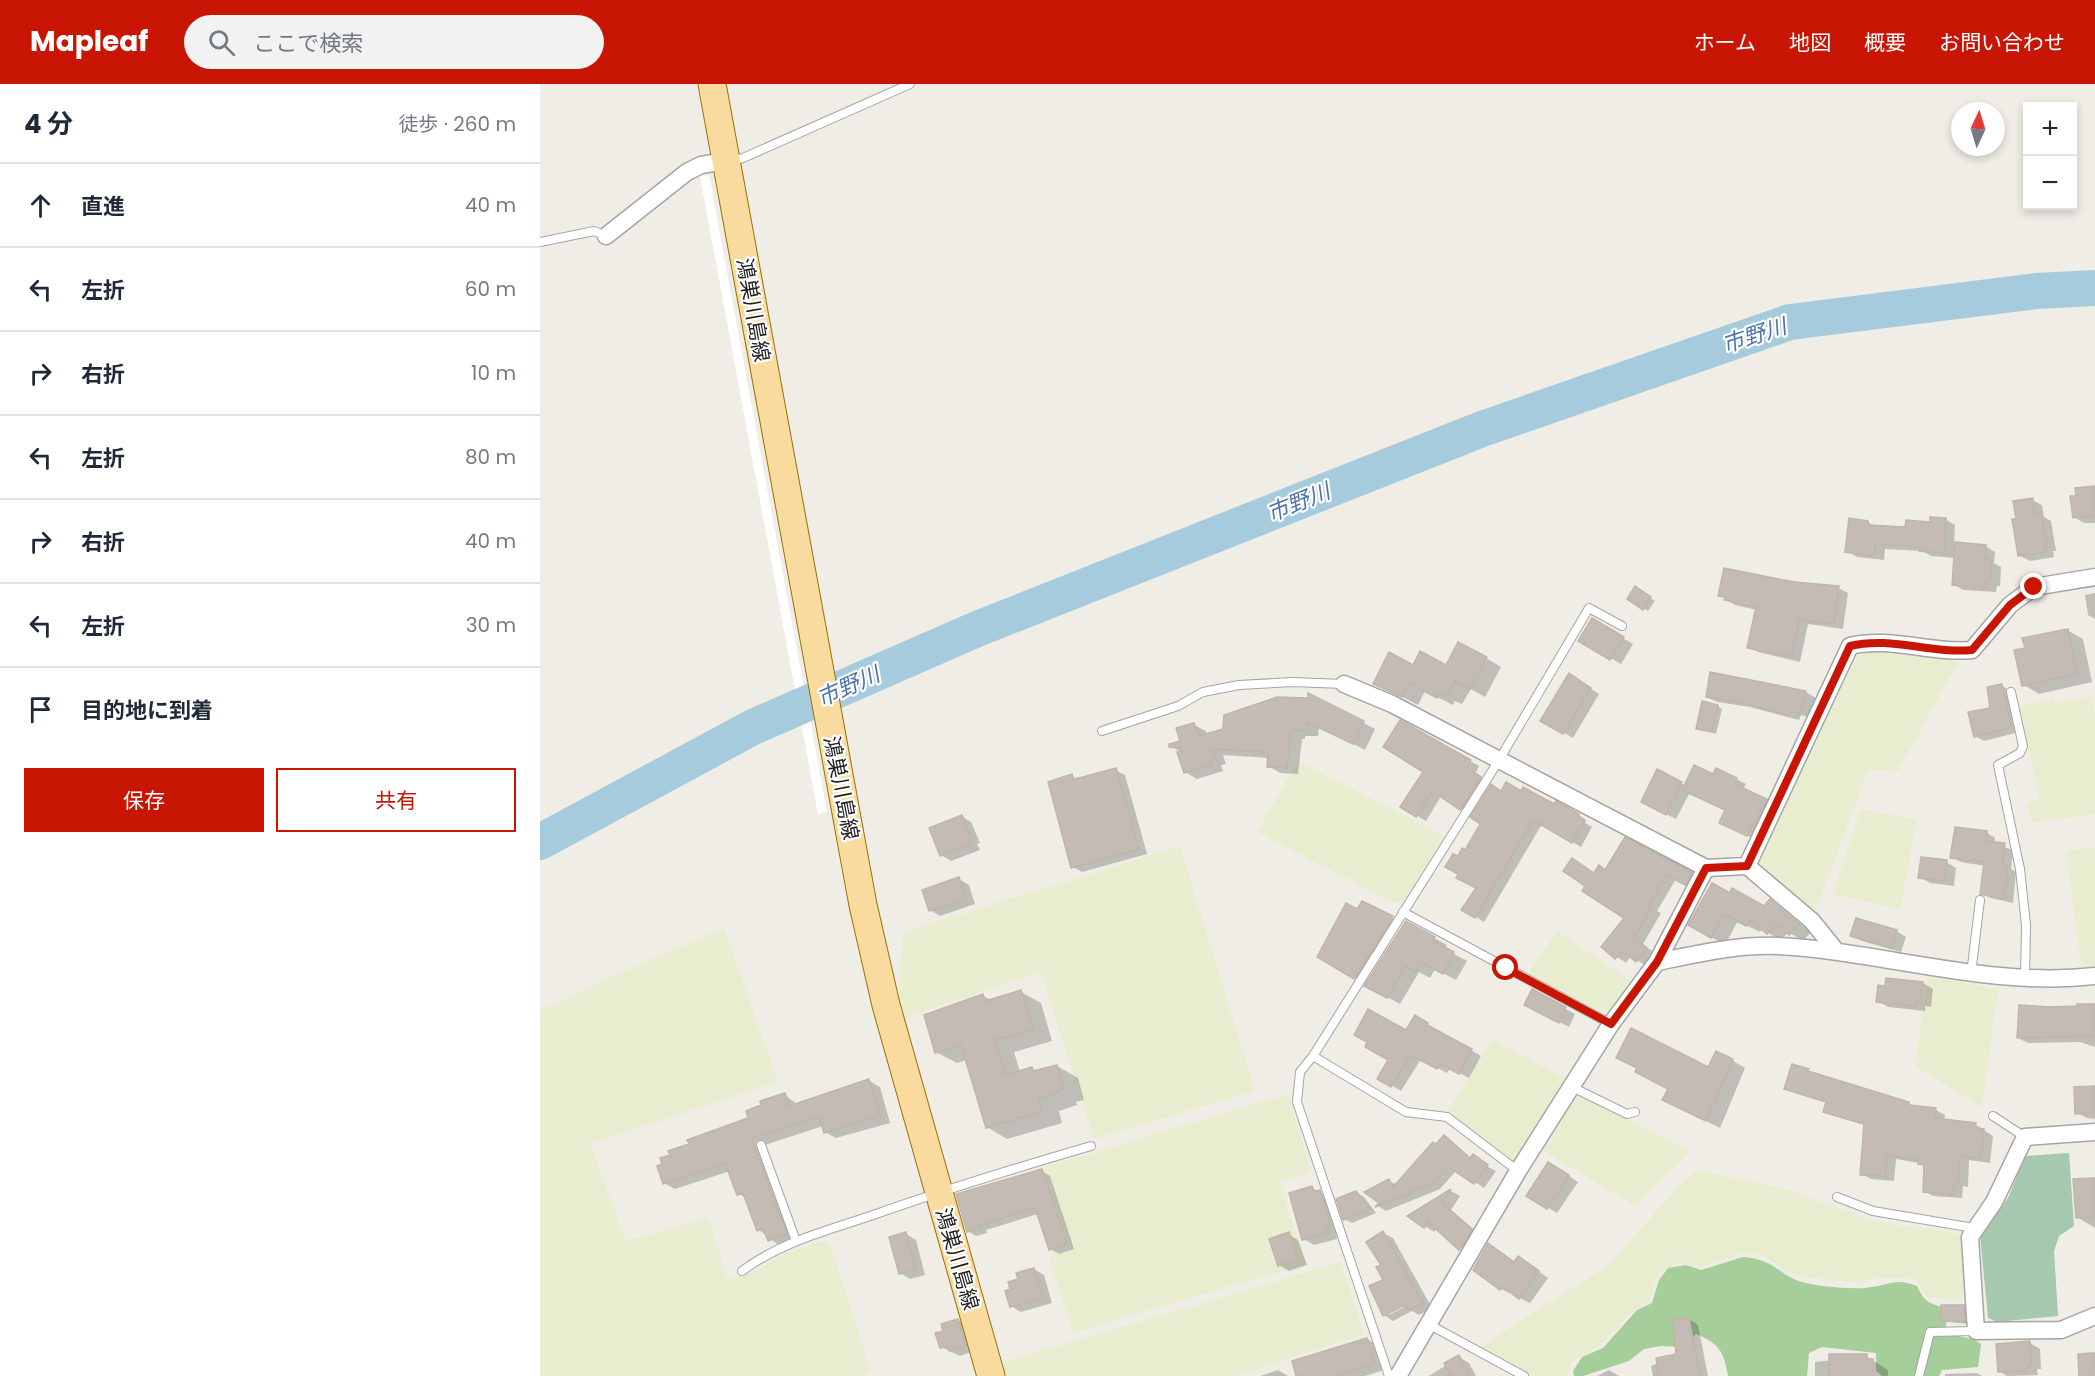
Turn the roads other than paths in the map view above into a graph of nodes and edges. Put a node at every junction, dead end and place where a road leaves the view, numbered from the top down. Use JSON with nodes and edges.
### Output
{"nodes":[{"id":1,"x":712,"y":84,"type":"edge"},
{"id":2,"x":910,"y":84,"type":"edge"},
{"id":3,"x":727,"y":168,"type":"junction"},
{"id":4,"x":606,"y":236,"type":"joint"},
{"id":5,"x":540,"y":242,"type":"edge"},
{"id":6,"x":2095,"y":577,"type":"edge"},
{"id":7,"x":1622,"y":626,"type":"dead end"},
{"id":8,"x":1344,"y":684,"type":"joint"},
{"id":9,"x":2011,"y":692,"type":"dead end"},
{"id":10,"x":1102,"y":731,"type":"dead end"},
{"id":11,"x":1499,"y":760,"type":"junction"},
{"id":12,"x":1747,"y":866,"type":"junction"},
{"id":13,"x":1706,"y":868,"type":"junction"},
{"id":14,"x":1980,"y":900,"type":"dead end"},
{"id":15,"x":1403,"y":912,"type":"junction"},
{"id":16,"x":1837,"y":952,"type":"junction"},
{"id":17,"x":1657,"y":962,"type":"junction"},
{"id":18,"x":1971,"y":974,"type":"junction"},
{"id":19,"x":2095,"y":976,"type":"edge"},
{"id":20,"x":2025,"y":979,"type":"junction"},
{"id":21,"x":1611,"y":1024,"type":"junction"},
{"id":22,"x":1313,"y":1056,"type":"junction"},
{"id":23,"x":1572,"y":1087,"type":"junction"},
{"id":24,"x":1635,"y":1112,"type":"dead end"},
{"id":25,"x":1993,"y":1116,"type":"dead end"},
{"id":26,"x":2095,"y":1131,"type":"edge"},
{"id":27,"x":2025,"y":1137,"type":"junction"},
{"id":28,"x":761,"y":1145,"type":"dead end"},
{"id":29,"x":1091,"y":1146,"type":"dead end"},
{"id":30,"x":1518,"y":1171,"type":"junction"},
{"id":31,"x":938,"y":1191,"type":"junction"},
{"id":32,"x":1837,"y":1197,"type":"dead end"},
{"id":33,"x":1974,"y":1228,"type":"junction"},
{"id":34,"x":796,"y":1241,"type":"junction"},
{"id":35,"x":742,"y":1271,"type":"dead end"},
{"id":36,"x":2095,"y":1316,"type":"edge"},
{"id":37,"x":1430,"y":1324,"type":"junction"},
{"id":38,"x":1976,"y":1331,"type":"junction"},
{"id":39,"x":991,"y":1376,"type":"edge"},
{"id":40,"x":1389,"y":1376,"type":"edge"},
{"id":41,"x":1398,"y":1376,"type":"edge"},
{"id":42,"x":1524,"y":1376,"type":"edge"},
{"id":43,"x":1919,"y":1376,"type":"edge"}],
"edges":[{"from":1,"to":3,"type":"main road","name":"鴻巣川島線"},
{"from":2,"to":3,"type":"lane"},
{"from":3,"to":4,"type":"street"},
{"from":3,"to":31,"type":"main road","name":"鴻巣川島線"},
{"from":4,"to":5,"type":"lane"},
{"from":6,"to":12,"type":"street"},
{"from":7,"to":11,"type":"lane"},
{"from":8,"to":10,"type":"lane"},
{"from":8,"to":11,"type":"street"},
{"from":9,"to":20,"type":"lane"},
{"from":11,"to":13,"type":"street"},
{"from":11,"to":15,"type":"lane"},
{"from":12,"to":13,"type":"street"},
{"from":12,"to":16,"type":"street"},
{"from":13,"to":17,"type":"street"},
{"from":14,"to":18,"type":"lane"},
{"from":15,"to":21,"type":"lane"},
{"from":15,"to":22,"type":"lane"},
{"from":16,"to":17,"type":"street"},
{"from":16,"to":18,"type":"street"},
{"from":17,"to":21,"type":"street"},
{"from":18,"to":20,"type":"street"},
{"from":19,"to":20,"type":"street"},
{"from":21,"to":23,"type":"street"},
{"from":22,"to":30,"type":"lane"},
{"from":22,"to":40,"type":"lane"},
{"from":23,"to":24,"type":"lane"},
{"from":23,"to":30,"type":"street"},
{"from":25,"to":27,"type":"lane"},
{"from":26,"to":27,"type":"street"},
{"from":27,"to":33,"type":"street"},
{"from":28,"to":34,"type":"lane"},
{"from":29,"to":31,"type":"lane"},
{"from":30,"to":37,"type":"street"},
{"from":31,"to":34,"type":"lane"},
{"from":31,"to":39,"type":"main road","name":"鴻巣川島線"},
{"from":32,"to":33,"type":"lane"},
{"from":33,"to":38,"type":"street"},
{"from":34,"to":35,"type":"lane"},
{"from":36,"to":38,"type":"street"},
{"from":37,"to":41,"type":"street"},
{"from":37,"to":42,"type":"lane"},
{"from":38,"to":43,"type":"lane"}]}
